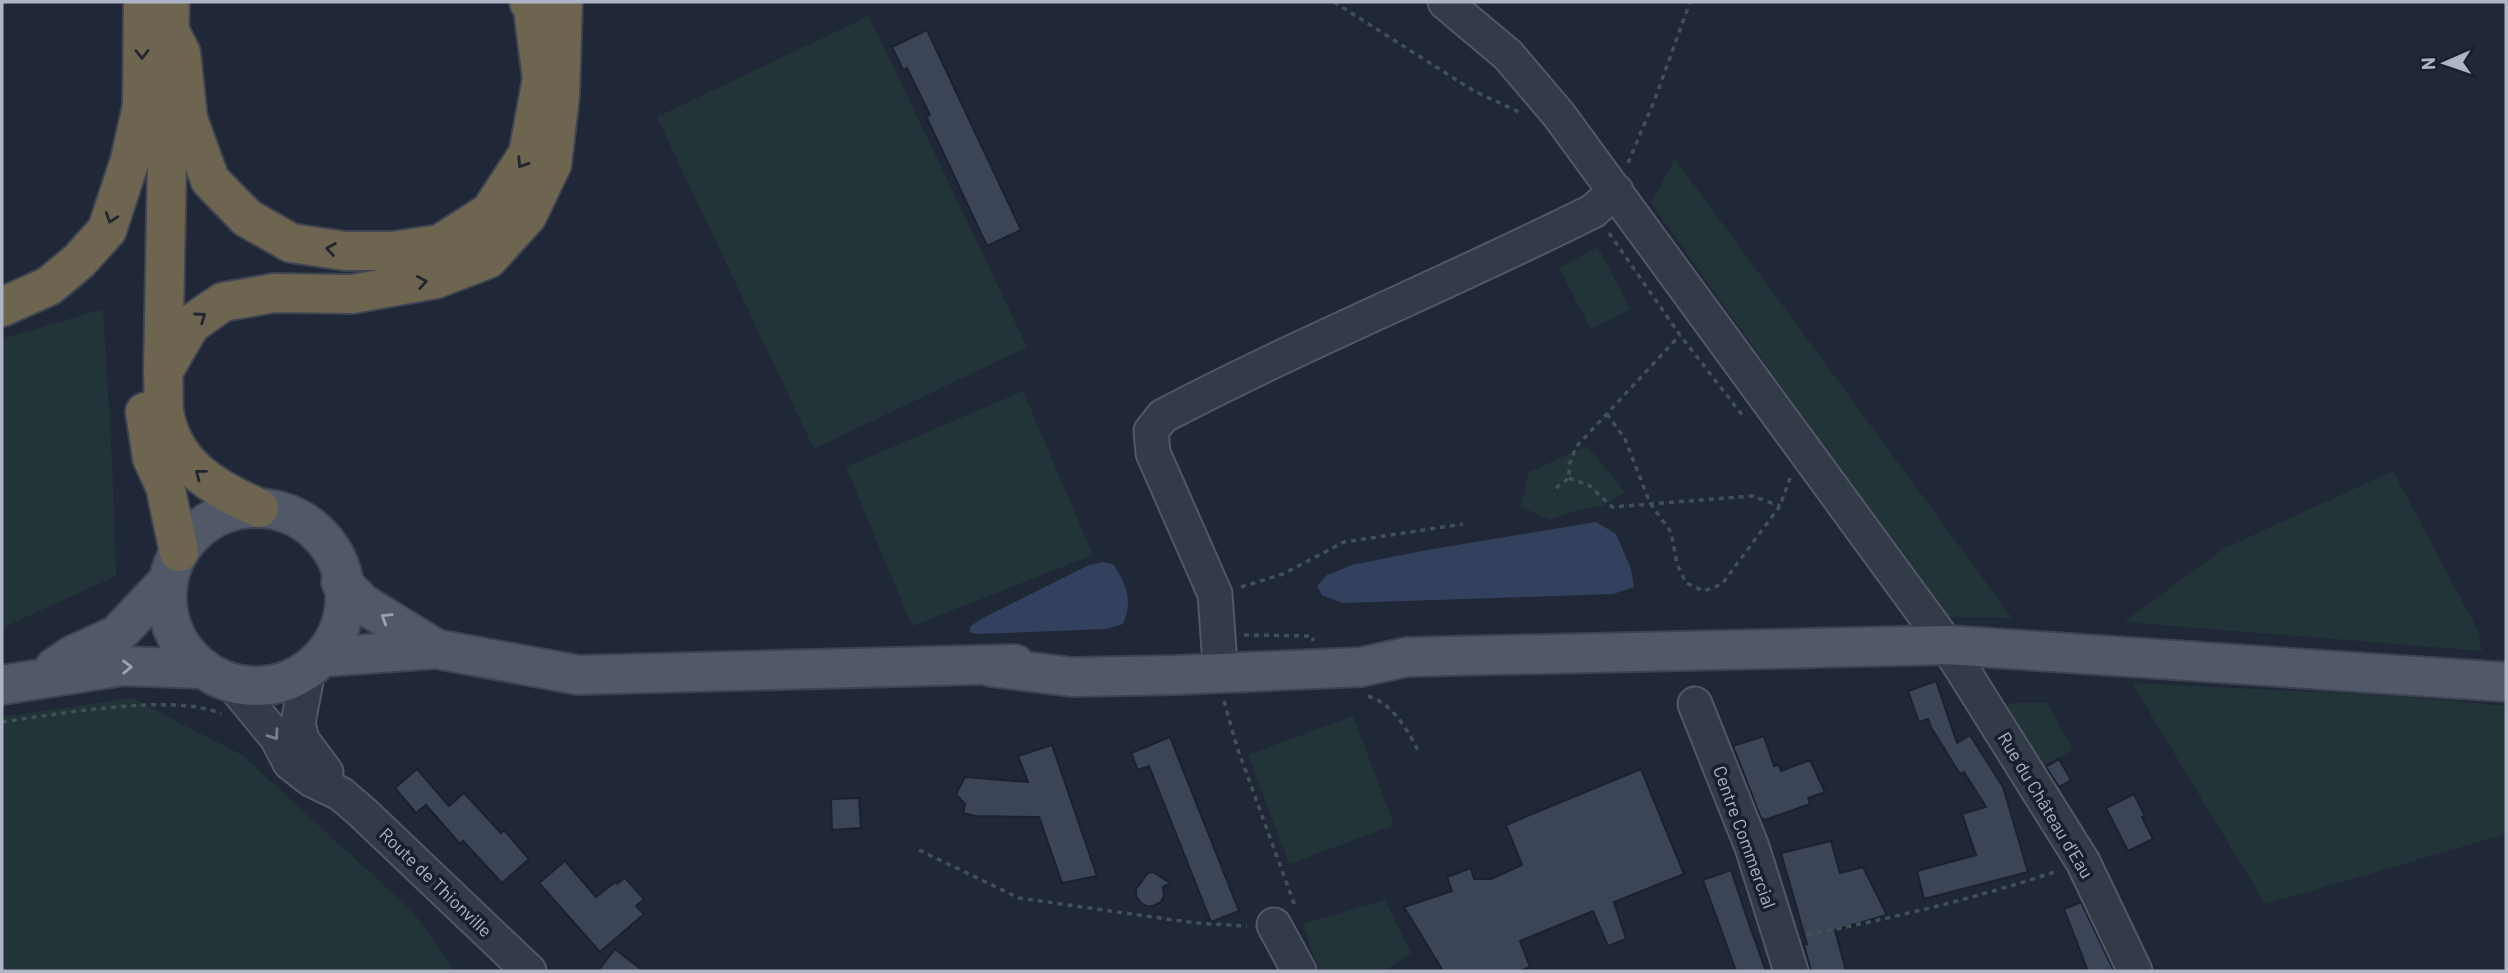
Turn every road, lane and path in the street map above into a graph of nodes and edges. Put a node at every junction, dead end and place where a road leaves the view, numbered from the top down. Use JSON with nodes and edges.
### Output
{"nodes":[{"id":1,"x":143,"y":2,"type":"edge"},
{"id":2,"x":529,"y":2,"type":"edge"},
{"id":3,"x":563,"y":2,"type":"edge"},
{"id":4,"x":1334,"y":2,"type":"edge"},
{"id":5,"x":1445,"y":2,"type":"edge"},
{"id":6,"x":1690,"y":2,"type":"edge"},
{"id":7,"x":169,"y":16,"type":"edge"},
{"id":8,"x":142,"y":106,"type":"junction"},
{"id":9,"x":1559,"y":115,"type":"junction"},
{"id":10,"x":1605,"y":201,"type":"junction"},
{"id":11,"x":2,"y":307,"type":"edge"},
{"id":12,"x":1680,"y":335,"type":"junction"},
{"id":13,"x":163,"y":372,"type":"junction"},
{"id":14,"x":1607,"y":414,"type":"junction"},
{"id":15,"x":1748,"y":423,"type":"dead end"},
{"id":16,"x":1785,"y":472,"type":"dead end"},
{"id":17,"x":1569,"y":478,"type":"junction"},
{"id":18,"x":1556,"y":488,"type":"dead end"},
{"id":19,"x":1650,"y":503,"type":"junction"},
{"id":20,"x":1780,"y":506,"type":"junction"},
{"id":21,"x":259,"y":508,"type":"junction"},
{"id":22,"x":1464,"y":524,"type":"dead end"},
{"id":23,"x":174,"y":566,"type":"junction"},
{"id":24,"x":341,"y":582,"type":"junction"},
{"id":25,"x":1206,"y":637,"type":"junction"},
{"id":26,"x":1947,"y":645,"type":"junction"},
{"id":27,"x":1313,"y":647,"type":"junction"},
{"id":28,"x":436,"y":649,"type":"junction"},
{"id":29,"x":1407,"y":657,"type":"junction"},
{"id":30,"x":316,"y":664,"type":"junction"},
{"id":31,"x":19,"y":682,"type":"edge"},
{"id":32,"x":2506,"y":682,"type":"edge"},
{"id":33,"x":220,"y":689,"type":"junction"},
{"id":34,"x":1364,"y":695,"type":"dead end"},
{"id":35,"x":1224,"y":700,"type":"dead end"},
{"id":36,"x":1695,"y":704,"type":"dead end"},
{"id":37,"x":2,"y":722,"type":"edge"},
{"id":38,"x":1418,"y":750,"type":"dead end"},
{"id":39,"x":341,"y":794,"type":"junction"},
{"id":40,"x":919,"y":850,"type":"dead end"},
{"id":41,"x":2083,"y":862,"type":"junction"},
{"id":42,"x":1286,"y":921,"type":"junction"},
{"id":43,"x":1781,"y":940,"type":"junction"},
{"id":44,"x":528,"y":971,"type":"edge"},
{"id":45,"x":1299,"y":971,"type":"edge"},
{"id":46,"x":1791,"y":971,"type":"edge"},
{"id":47,"x":2135,"y":971,"type":"edge"}],
"edges":[{"from":1,"to":8,"type":"highway","one_way":true},
{"from":2,"to":7,"type":"highway","one_way":true},
{"from":13,"to":3,"type":"highway","one_way":true},
{"from":4,"to":9,"type":"path"},
{"from":5,"to":9,"type":"street","name":"Rue du Château d'Eau"},
{"from":6,"to":10,"type":"path"},
{"from":7,"to":13,"type":"highway"},
{"from":8,"to":11,"type":"highway","one_way":true},
{"from":8,"to":23,"type":"highway"},
{"from":9,"to":10,"type":"street","name":"Rue du Château d'Eau"},
{"from":10,"to":12,"type":"path"},
{"from":10,"to":25,"type":"street"},
{"from":10,"to":26,"type":"street","name":"Rue du Château d'Eau"},
{"from":12,"to":14,"type":"path"},
{"from":12,"to":15,"type":"path"},
{"from":21,"to":13,"type":"highway","one_way":true},
{"from":14,"to":17,"type":"path"},
{"from":14,"to":19,"type":"path"},
{"from":16,"to":20,"type":"path"},
{"from":17,"to":18,"type":"path"},
{"from":17,"to":19,"type":"path"},
{"from":19,"to":20,"type":"path"},
{"from":19,"to":20,"type":"path"},
{"from":21,"to":23,"type":"main road"},
{"from":21,"to":24,"type":"main road"},
{"from":22,"to":25,"type":"path"},
{"from":23,"to":31,"type":"main road"},
{"from":23,"to":33,"type":"main road"},
{"from":28,"to":24,"type":"main road","one_way":true},
{"from":24,"to":30,"type":"main road"},
{"from":25,"to":27,"type":"main road"},
{"from":25,"to":27,"type":"path"},
{"from":25,"to":28,"type":"main road"},
{"from":25,"to":29,"type":"main road"},
{"from":26,"to":29,"type":"main road"},
{"from":26,"to":32,"type":"main road"},
{"from":26,"to":41,"type":"street","name":"Rue du Château d'Eau"},
{"from":27,"to":29,"type":"main road"},
{"from":28,"to":30,"type":"main road"},
{"from":30,"to":33,"type":"main road"},
{"from":30,"to":39,"type":"street","name":"Route de Thionville"},
{"from":31,"to":33,"type":"main road","one_way":true},
{"from":33,"to":37,"type":"path"},
{"from":33,"to":39,"type":"street","name":"Route de Thionville","one_way":true},
{"from":34,"to":38,"type":"path"},
{"from":35,"to":42,"type":"path"},
{"from":36,"to":43,"type":"street","name":"Centre Commercial"},
{"from":39,"to":44,"type":"street","name":"Route de Thionville"},
{"from":40,"to":42,"type":"path"},
{"from":41,"to":43,"type":"path"},
{"from":41,"to":47,"type":"street","name":"Rue du Château d'Eau"},
{"from":42,"to":45,"type":"street"},
{"from":43,"to":46,"type":"street","name":"Centre Commercial"}]}
